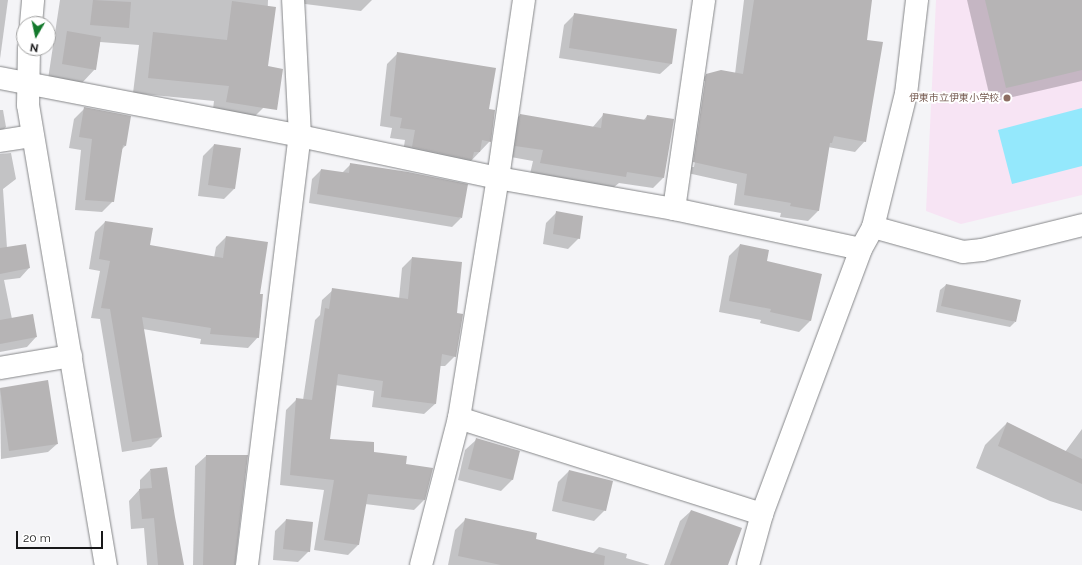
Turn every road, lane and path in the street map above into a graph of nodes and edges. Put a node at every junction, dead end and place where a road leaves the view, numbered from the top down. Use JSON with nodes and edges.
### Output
{"nodes":[{"id":1,"x":33,"y":0,"type":"edge"},
{"id":2,"x":293,"y":0,"type":"edge"},
{"id":3,"x":524,"y":0,"type":"edge"},
{"id":4,"x":704,"y":0,"type":"edge"},
{"id":5,"x":917,"y":0,"type":"edge"},
{"id":6,"x":32,"y":16,"type":"edge"},
{"id":7,"x":28,"y":56,"type":"edge"},
{"id":8,"x":0,"y":78,"type":"edge"},
{"id":9,"x":26,"y":82,"type":"junction"},
{"id":10,"x":33,"y":136,"type":"junction"},
{"id":11,"x":300,"y":136,"type":"junction"},
{"id":12,"x":0,"y":141,"type":"edge"},
{"id":13,"x":498,"y":178,"type":"junction"},
{"id":14,"x":674,"y":209,"type":"junction"},
{"id":15,"x":1082,"y":225,"type":"edge"},
{"id":16,"x":873,"y":227,"type":"junction"},
{"id":17,"x":861,"y":249,"type":"junction"},
{"id":18,"x":71,"y":356,"type":"junction"},
{"id":19,"x":0,"y":368,"type":"edge"},
{"id":20,"x":459,"y":418,"type":"junction"},
{"id":21,"x":762,"y":514,"type":"junction"},
{"id":22,"x":106,"y":565,"type":"edge"},
{"id":23,"x":247,"y":565,"type":"edge"},
{"id":24,"x":421,"y":565,"type":"edge"},
{"id":25,"x":748,"y":565,"type":"edge"}],
"edges":[{"from":1,"to":6,"type":"street"},
{"from":2,"to":11,"type":"street"},
{"from":3,"to":13,"type":"street"},
{"from":4,"to":14,"type":"street"},
{"from":5,"to":16,"type":"street"},
{"from":7,"to":9,"type":"street"},
{"from":8,"to":9,"type":"street"},
{"from":9,"to":10,"type":"street"},
{"from":9,"to":11,"type":"street"},
{"from":10,"to":12,"type":"street"},
{"from":10,"to":18,"type":"street"},
{"from":11,"to":13,"type":"street"},
{"from":11,"to":23,"type":"street"},
{"from":13,"to":14,"type":"street"},
{"from":13,"to":20,"type":"street"},
{"from":14,"to":17,"type":"street"},
{"from":15,"to":16,"type":"street"},
{"from":16,"to":17,"type":"street"},
{"from":17,"to":21,"type":"street"},
{"from":18,"to":19,"type":"street"},
{"from":18,"to":22,"type":"street"},
{"from":20,"to":21,"type":"street"},
{"from":20,"to":24,"type":"street"},
{"from":21,"to":25,"type":"street"}]}
